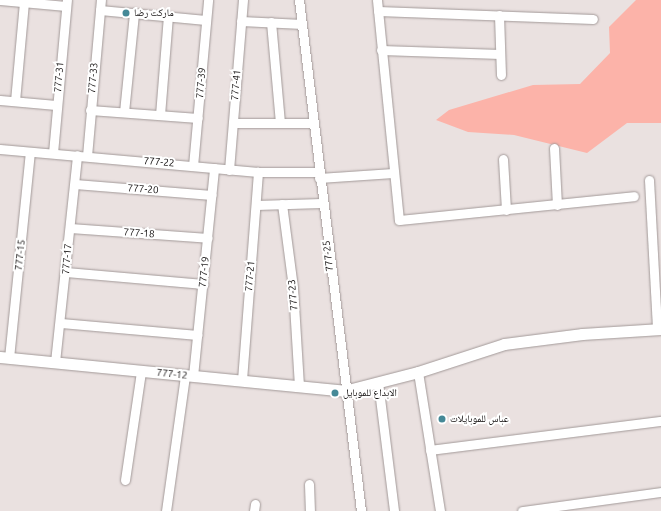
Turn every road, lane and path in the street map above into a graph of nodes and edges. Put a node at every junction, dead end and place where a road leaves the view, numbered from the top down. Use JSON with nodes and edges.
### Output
{"nodes":[{"id":1,"x":0,"y":0,"type":"edge"},
{"id":2,"x":100,"y":0,"type":"edge"},
{"id":3,"x":208,"y":0,"type":"edge"},
{"id":4,"x":243,"y":0,"type":"edge"},
{"id":5,"x":299,"y":0,"type":"edge"},
{"id":6,"x":377,"y":0,"type":"edge"},
{"id":7,"x":24,"y":2,"type":"junction"},
{"id":8,"x":66,"y":3,"type":"edge"},
{"id":9,"x":100,"y":10,"type":"junction"},
{"id":10,"x":378,"y":11,"type":"junction"},
{"id":11,"x":134,"y":13,"type":"junction"},
{"id":12,"x":499,"y":15,"type":"junction"},
{"id":13,"x":168,"y":16,"type":"junction"},
{"id":14,"x":593,"y":19,"type":"dead end"},
{"id":15,"x":206,"y":20,"type":"junction"},
{"id":16,"x":241,"y":21,"type":"junction"},
{"id":17,"x":271,"y":22,"type":"junction"},
{"id":18,"x":302,"y":24,"type":"junction"},
{"id":19,"x":381,"y":50,"type":"junction"},
{"id":20,"x":500,"y":54,"type":"junction"},
{"id":21,"x":500,"y":75,"type":"dead end"},
{"id":22,"x":0,"y":100,"type":"edge"},
{"id":23,"x":15,"y":101,"type":"junction"},
{"id":24,"x":56,"y":105,"type":"junction"},
{"id":25,"x":90,"y":110,"type":"junction"},
{"id":26,"x":124,"y":112,"type":"junction"},
{"id":27,"x":160,"y":115,"type":"junction"},
{"id":28,"x":198,"y":118,"type":"junction"},
{"id":29,"x":232,"y":123,"type":"junction"},
{"id":30,"x":280,"y":123,"type":"junction"},
{"id":31,"x":312,"y":123,"type":"junction"},
{"id":32,"x":554,"y":148,"type":"dead end"},
{"id":33,"x":0,"y":149,"type":"edge"},
{"id":34,"x":30,"y":152,"type":"junction"},
{"id":35,"x":53,"y":153,"type":"junction"},
{"id":36,"x":77,"y":156,"type":"junction"},
{"id":37,"x":87,"y":156,"type":"junction"},
{"id":38,"x":503,"y":159,"type":"dead end"},
{"id":39,"x":193,"y":166,"type":"junction"},
{"id":40,"x":214,"y":168,"type":"junction"},
{"id":41,"x":229,"y":170,"type":"junction"},
{"id":42,"x":258,"y":172,"type":"junction"},
{"id":43,"x":392,"y":174,"type":"junction"},
{"id":44,"x":319,"y":175,"type":"junction"},
{"id":45,"x":649,"y":180,"type":"dead end"},
{"id":46,"x":75,"y":184,"type":"junction"},
{"id":47,"x":212,"y":195,"type":"junction"},
{"id":48,"x":634,"y":196,"type":"dead end"},
{"id":49,"x":322,"y":203,"type":"junction"},
{"id":50,"x":282,"y":204,"type":"junction"},
{"id":51,"x":557,"y":204,"type":"junction"},
{"id":52,"x":256,"y":205,"type":"junction"},
{"id":53,"x":506,"y":210,"type":"junction"},
{"id":54,"x":70,"y":228,"type":"junction"},
{"id":55,"x":208,"y":238,"type":"junction"},
{"id":56,"x":66,"y":272,"type":"junction"},
{"id":57,"x":203,"y":284,"type":"junction"},
{"id":58,"x":61,"y":323,"type":"junction"},
{"id":59,"x":659,"y":330,"type":"edge"},
{"id":60,"x":198,"y":335,"type":"junction"},
{"id":61,"x":4,"y":357,"type":"edge"},
{"id":62,"x":55,"y":362,"type":"junction"},
{"id":63,"x":141,"y":371,"type":"junction"},
{"id":64,"x":418,"y":372,"type":"junction"},
{"id":65,"x":189,"y":375,"type":"junction"},
{"id":66,"x":242,"y":380,"type":"junction"},
{"id":67,"x":378,"y":382,"type":"junction"},
{"id":68,"x":299,"y":386,"type":"junction"},
{"id":69,"x":344,"y":391,"type":"junction"},
{"id":70,"x":661,"y":422,"type":"edge"},
{"id":71,"x":430,"y":450,"type":"junction"},
{"id":72,"x":125,"y":480,"type":"dead end"},
{"id":73,"x":309,"y":484,"type":"dead end"},
{"id":74,"x":661,"y":492,"type":"edge"},
{"id":75,"x":166,"y":511,"type":"edge"},
{"id":76,"x":310,"y":511,"type":"edge"},
{"id":77,"x":361,"y":511,"type":"edge"},
{"id":78,"x":394,"y":511,"type":"edge"},
{"id":79,"x":440,"y":511,"type":"edge"},
{"id":80,"x":522,"y":511,"type":"edge"}],
"edges":[{"from":1,"to":7,"type":"street"},
{"from":2,"to":9,"type":"street","name":"777-33"},
{"from":3,"to":15,"type":"street","name":"777-39"},
{"from":4,"to":16,"type":"street","name":"777-41"},
{"from":5,"to":18,"type":"street","name":"777-25"},
{"from":6,"to":10,"type":"street"},
{"from":7,"to":8,"type":"street"},
{"from":7,"to":23,"type":"street"},
{"from":8,"to":24,"type":"street","name":"777-31"},
{"from":9,"to":11,"type":"street"},
{"from":9,"to":25,"type":"street","name":"777-33"},
{"from":10,"to":12,"type":"street"},
{"from":10,"to":19,"type":"street"},
{"from":11,"to":13,"type":"street"},
{"from":11,"to":26,"type":"street"},
{"from":12,"to":14,"type":"street"},
{"from":12,"to":20,"type":"street"},
{"from":13,"to":15,"type":"street"},
{"from":13,"to":27,"type":"street"},
{"from":15,"to":28,"type":"street","name":"777-39"},
{"from":16,"to":17,"type":"street"},
{"from":16,"to":29,"type":"street","name":"777-41"},
{"from":17,"to":18,"type":"street"},
{"from":17,"to":30,"type":"street"},
{"from":18,"to":31,"type":"street","name":"777-25"},
{"from":19,"to":20,"type":"street"},
{"from":19,"to":43,"type":"street"},
{"from":20,"to":21,"type":"street"},
{"from":22,"to":23,"type":"street"},
{"from":23,"to":24,"type":"street"},
{"from":24,"to":35,"type":"street","name":"777-31"},
{"from":25,"to":26,"type":"street"},
{"from":25,"to":37,"type":"street","name":"777-33"},
{"from":26,"to":27,"type":"street"},
{"from":27,"to":28,"type":"street"},
{"from":28,"to":39,"type":"street","name":"777-39"},
{"from":29,"to":30,"type":"street"},
{"from":29,"to":41,"type":"street","name":"777-41"},
{"from":30,"to":31,"type":"street"},
{"from":31,"to":44,"type":"street","name":"777-25"},
{"from":32,"to":51,"type":"street"},
{"from":33,"to":34,"type":"street","name":"777-22"},
{"from":34,"to":35,"type":"street","name":"777-22"},
{"from":34,"to":61,"type":"street","name":"777-15"},
{"from":35,"to":36,"type":"street","name":"777-22"},
{"from":36,"to":37,"type":"street","name":"777-22"},
{"from":36,"to":46,"type":"street","name":"777-17"},
{"from":37,"to":39,"type":"street","name":"777-22"},
{"from":38,"to":53,"type":"street"},
{"from":39,"to":40,"type":"street","name":"777-22"},
{"from":40,"to":41,"type":"street","name":"777-22"},
{"from":40,"to":47,"type":"street","name":"777-19"},
{"from":41,"to":42,"type":"street","name":"777-22"},
{"from":42,"to":44,"type":"street","name":"777-22"},
{"from":42,"to":52,"type":"street","name":"777-21"},
{"from":43,"to":44,"type":"street","name":"777-22"},
{"from":43,"to":53,"type":"street"},
{"from":44,"to":49,"type":"street","name":"777-25"},
{"from":45,"to":59,"type":"street"},
{"from":46,"to":47,"type":"street","name":"777-20"},
{"from":46,"to":54,"type":"street","name":"777-17"},
{"from":47,"to":55,"type":"street","name":"777-19"},
{"from":48,"to":51,"type":"street"},
{"from":49,"to":50,"type":"street"},
{"from":49,"to":69,"type":"street","name":"777-25"},
{"from":50,"to":52,"type":"street"},
{"from":50,"to":68,"type":"street","name":"777-23"},
{"from":51,"to":53,"type":"street"},
{"from":52,"to":66,"type":"street","name":"777-21"},
{"from":54,"to":55,"type":"street","name":"777-18"},
{"from":54,"to":56,"type":"street","name":"777-17"},
{"from":55,"to":57,"type":"street","name":"777-19"},
{"from":56,"to":57,"type":"street"},
{"from":56,"to":58,"type":"street","name":"777-17"},
{"from":57,"to":60,"type":"street","name":"777-19"},
{"from":58,"to":60,"type":"street"},
{"from":58,"to":62,"type":"street","name":"777-17"},
{"from":59,"to":64,"type":"street"},
{"from":60,"to":65,"type":"street","name":"777-19"},
{"from":61,"to":62,"type":"street","name":"777-12"},
{"from":62,"to":63,"type":"street","name":"777-12"},
{"from":63,"to":65,"type":"street","name":"777-12"},
{"from":63,"to":72,"type":"street"},
{"from":64,"to":67,"type":"street"},
{"from":64,"to":71,"type":"street"},
{"from":65,"to":66,"type":"street","name":"777-12"},
{"from":65,"to":75,"type":"street","name":"777-19"},
{"from":66,"to":68,"type":"street","name":"777-12"},
{"from":67,"to":69,"type":"street"},
{"from":67,"to":78,"type":"street"},
{"from":68,"to":69,"type":"street","name":"777-12"},
{"from":69,"to":77,"type":"street","name":"777-25"},
{"from":70,"to":71,"type":"street"},
{"from":71,"to":79,"type":"street"},
{"from":73,"to":76,"type":"street"},
{"from":74,"to":80,"type":"street"}]}
